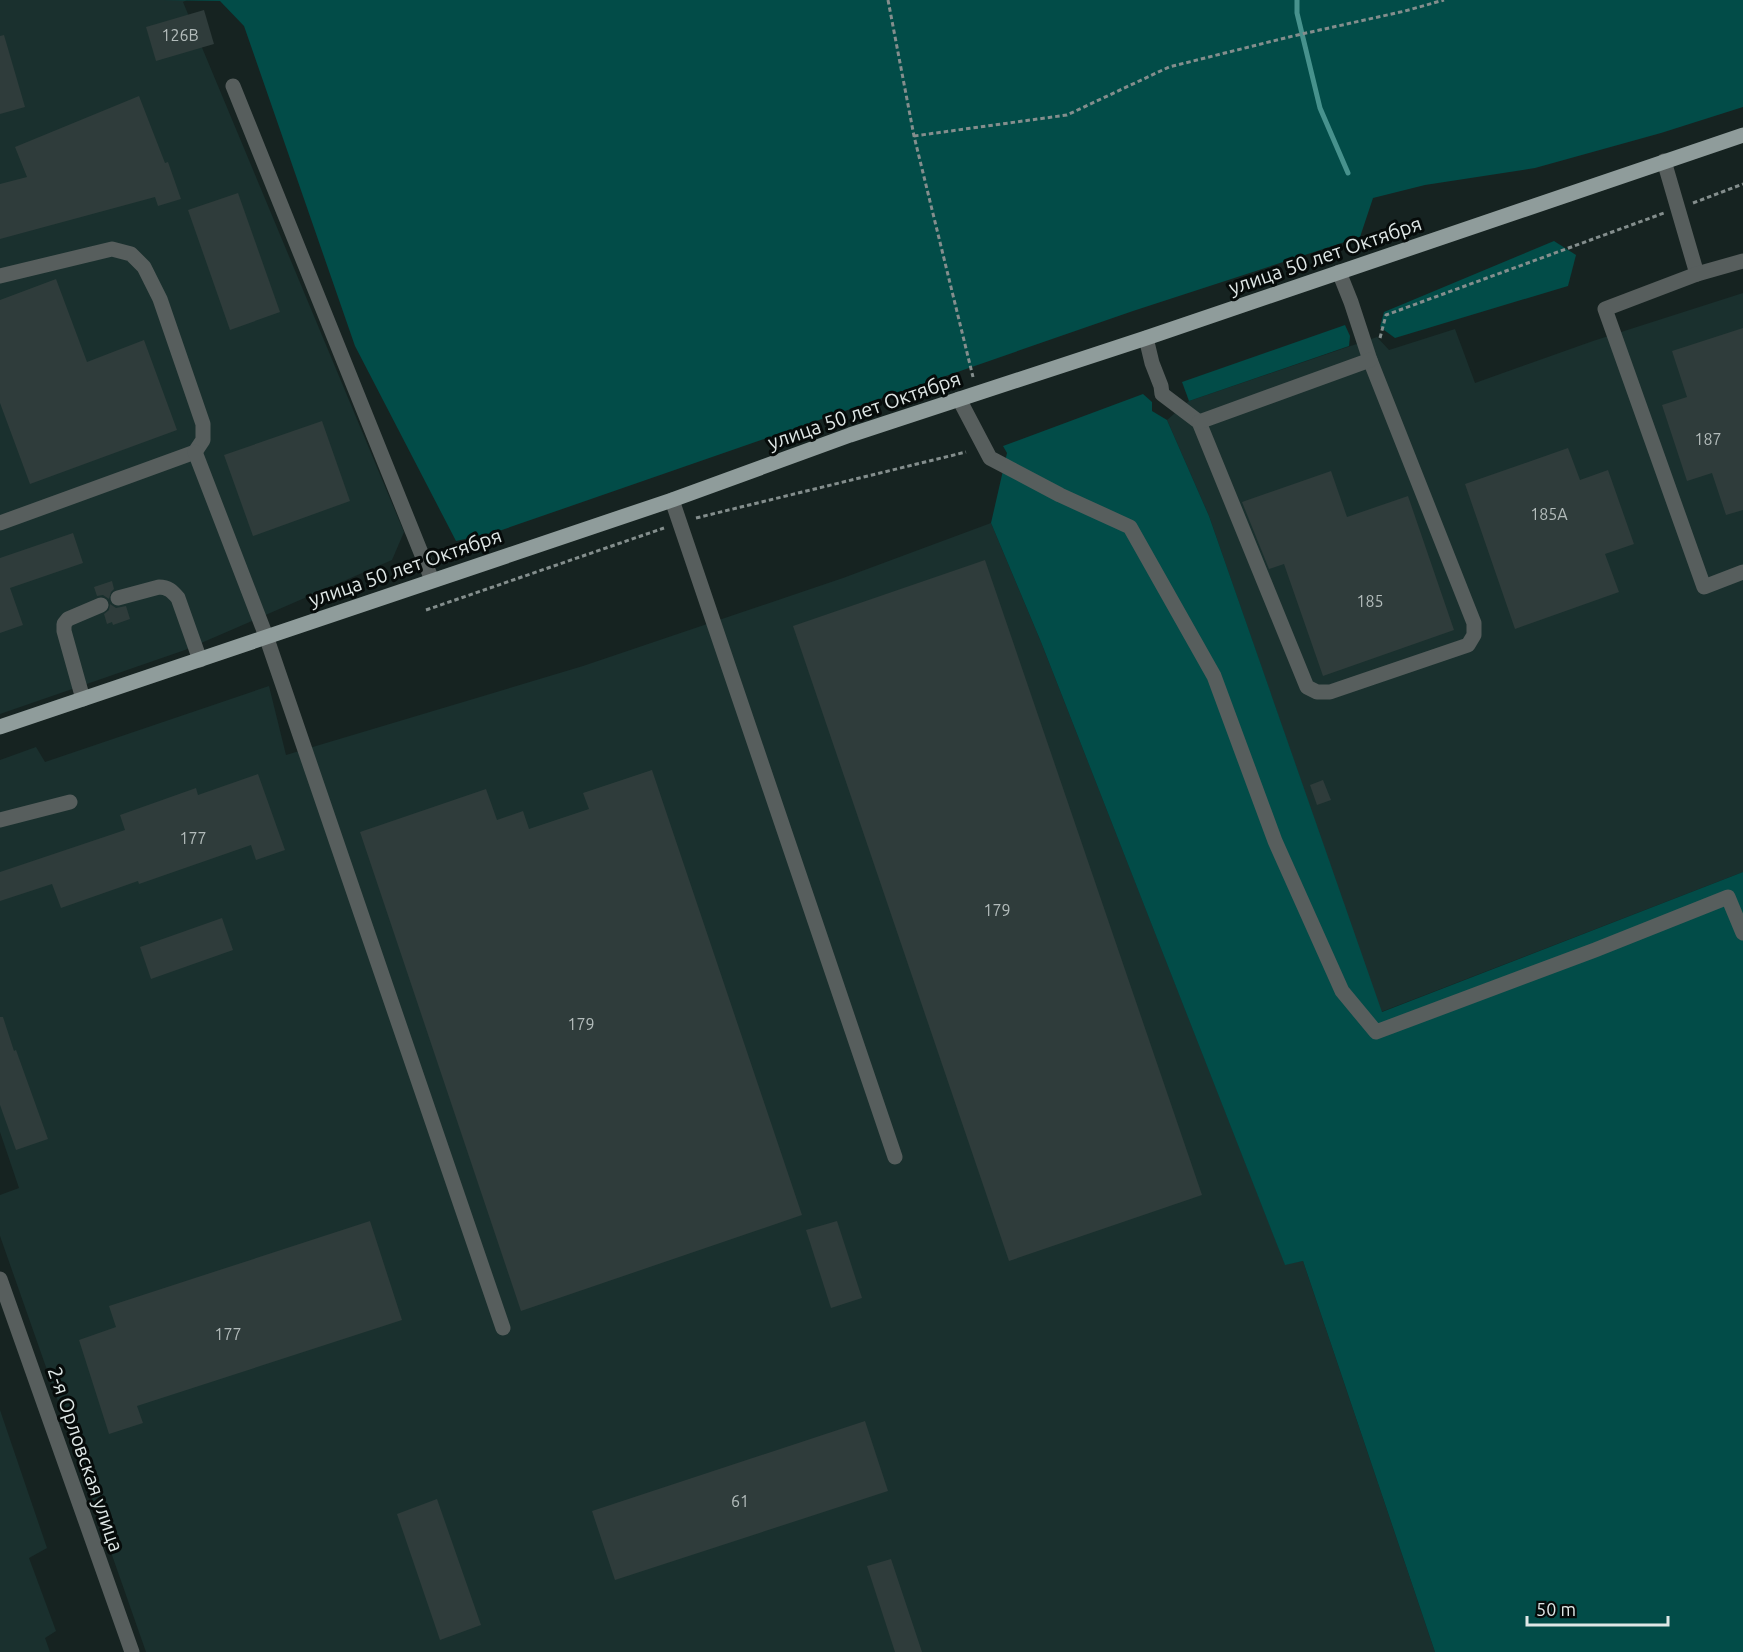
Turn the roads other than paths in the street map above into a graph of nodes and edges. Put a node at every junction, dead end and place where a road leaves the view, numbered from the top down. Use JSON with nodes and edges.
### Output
{"nodes":[{"id":1,"x":233,"y":86,"type":"dead end"},
{"id":2,"x":1743,"y":135,"type":"edge"},
{"id":3,"x":1664,"y":161,"type":"junction"},
{"id":4,"x":1743,"y":261,"type":"edge"},
{"id":5,"x":1339,"y":272,"type":"junction"},
{"id":6,"x":1697,"y":274,"type":"junction"},
{"id":7,"x":0,"y":276,"type":"edge"},
{"id":8,"x":1146,"y":338,"type":"junction"},
{"id":9,"x":1370,"y":360,"type":"junction"},
{"id":10,"x":959,"y":399,"type":"junction"},
{"id":11,"x":1198,"y":422,"type":"junction"},
{"id":12,"x":195,"y":452,"type":"junction"},
{"id":13,"x":672,"y":500,"type":"junction"},
{"id":14,"x":0,"y":523,"type":"edge"},
{"id":15,"x":1743,"y":572,"type":"edge"},
{"id":16,"x":432,"y":580,"type":"junction"},
{"id":17,"x":118,"y":598,"type":"dead end"},
{"id":18,"x":100,"y":605,"type":"dead end"},
{"id":19,"x":266,"y":636,"type":"junction"},
{"id":20,"x":200,"y":660,"type":"junction"},
{"id":21,"x":83,"y":699,"type":"junction"},
{"id":22,"x":0,"y":727,"type":"edge"},
{"id":23,"x":70,"y":802,"type":"dead end"},
{"id":24,"x":0,"y":820,"type":"edge"},
{"id":25,"x":1743,"y":933,"type":"edge"},
{"id":26,"x":895,"y":1157,"type":"dead end"},
{"id":27,"x":0,"y":1279,"type":"edge"},
{"id":28,"x":503,"y":1328,"type":"dead end"},
{"id":29,"x":132,"y":1652,"type":"edge"}],
"edges":[{"from":1,"to":16,"type":"street"},
{"from":2,"to":3,"type":"main road","name":"улица 50 лет Октября"},
{"from":3,"to":5,"type":"main road","name":"улица 50 лет Октября"},
{"from":3,"to":6,"type":"street"},
{"from":4,"to":6,"type":"street"},
{"from":5,"to":8,"type":"main road","name":"улица 50 лет Октября"},
{"from":5,"to":9,"type":"street"},
{"from":6,"to":15,"type":"street"},
{"from":7,"to":12,"type":"street"},
{"from":8,"to":10,"type":"main road","name":"улица 50 лет Октября"},
{"from":8,"to":11,"type":"street"},
{"from":9,"to":11,"type":"street"},
{"from":9,"to":11,"type":"street"},
{"from":10,"to":13,"type":"main road","name":"улица 50 лет Октября"},
{"from":10,"to":25,"type":"street"},
{"from":12,"to":14,"type":"street"},
{"from":12,"to":19,"type":"street"},
{"from":13,"to":16,"type":"main road","name":"улица 50 лет Октября"},
{"from":13,"to":26,"type":"street"},
{"from":16,"to":19,"type":"main road","name":"улица 50 лет Октября"},
{"from":17,"to":20,"type":"street"},
{"from":18,"to":21,"type":"street"},
{"from":19,"to":20,"type":"main road","name":"улица 50 лет Октября"},
{"from":19,"to":28,"type":"street"},
{"from":20,"to":21,"type":"main road","name":"улица 50 лет Октября"},
{"from":21,"to":22,"type":"main road","name":"улица 50 лет Октября"},
{"from":23,"to":24,"type":"street"},
{"from":27,"to":29,"type":"street","name":"2-я Орловская улица"}]}
